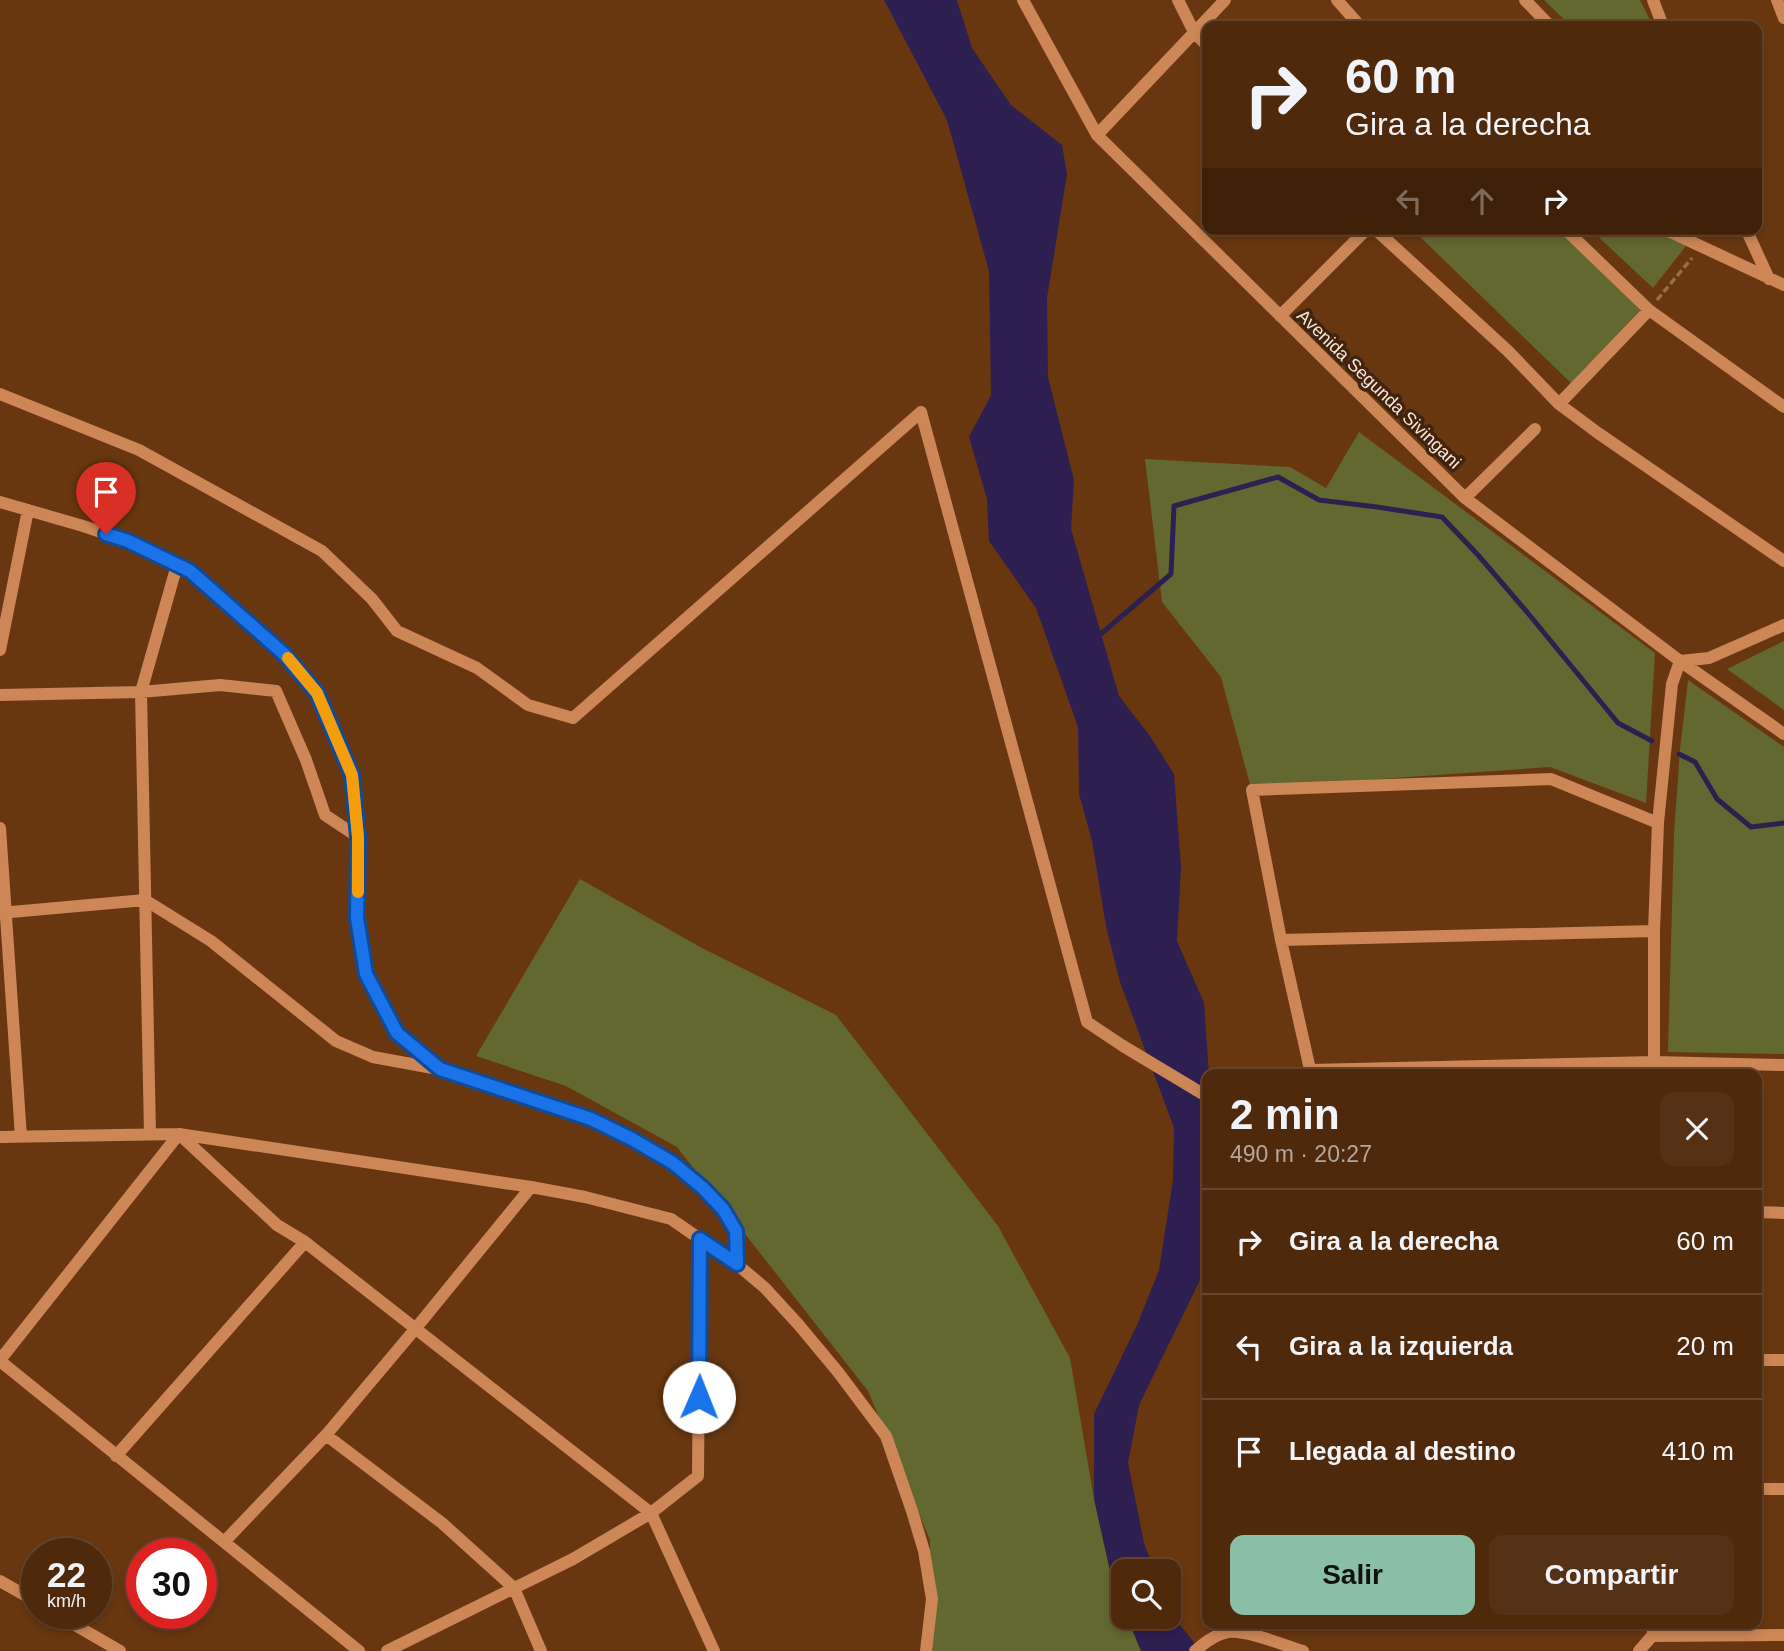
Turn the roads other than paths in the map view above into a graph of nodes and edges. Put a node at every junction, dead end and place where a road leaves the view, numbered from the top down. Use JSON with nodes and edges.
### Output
{"nodes":[{"id":1,"x":1023,"y":0,"type":"edge"},
{"id":2,"x":1178,"y":0,"type":"edge"},
{"id":3,"x":1225,"y":0,"type":"edge"},
{"id":4,"x":1337,"y":0,"type":"edge"},
{"id":5,"x":1525,"y":0,"type":"edge"},
{"id":6,"x":1653,"y":0,"type":"edge"},
{"id":7,"x":1777,"y":0,"type":"edge"},
{"id":8,"x":1784,"y":18,"type":"edge"},
{"id":9,"x":1205,"y":21,"type":"edge"},
{"id":10,"x":1356,"y":21,"type":"edge"},
{"id":11,"x":1545,"y":21,"type":"edge"},
{"id":12,"x":1660,"y":21,"type":"edge"},
{"id":13,"x":1202,"y":24,"type":"edge"},
{"id":14,"x":1194,"y":32,"type":"junction"},
{"id":15,"x":1202,"y":41,"type":"edge"},
{"id":16,"x":1097,"y":135,"type":"junction"},
{"id":17,"x":1361,"y":235,"type":"edge"},
{"id":18,"x":1382,"y":235,"type":"edge"},
{"id":19,"x":1571,"y":235,"type":"edge"},
{"id":20,"x":1676,"y":235,"type":"edge"},
{"id":21,"x":1749,"y":235,"type":"edge"},
{"id":22,"x":1769,"y":279,"type":"junction"},
{"id":23,"x":1784,"y":285,"type":"edge"},
{"id":24,"x":1648,"y":310,"type":"junction"},
{"id":25,"x":1280,"y":316,"type":"junction"},
{"id":26,"x":0,"y":394,"type":"edge"},
{"id":27,"x":1559,"y":404,"type":"junction"},
{"id":28,"x":1784,"y":407,"type":"edge"},
{"id":29,"x":1535,"y":429,"type":"dead end"},
{"id":30,"x":1465,"y":498,"type":"junction"},
{"id":31,"x":0,"y":502,"type":"edge"},
{"id":32,"x":28,"y":510,"type":"junction"},
{"id":33,"x":1784,"y":561,"type":"edge"},
{"id":34,"x":177,"y":565,"type":"junction"},
{"id":35,"x":1784,"y":625,"type":"edge"},
{"id":36,"x":0,"y":650,"type":"edge"},
{"id":37,"x":1680,"y":661,"type":"junction"},
{"id":38,"x":141,"y":692,"type":"junction"},
{"id":39,"x":0,"y":695,"type":"edge"},
{"id":40,"x":1784,"y":734,"type":"edge"},
{"id":41,"x":1658,"y":822,"type":"junction"},
{"id":42,"x":0,"y":828,"type":"edge"},
{"id":43,"x":358,"y":837,"type":"junction"},
{"id":44,"x":145,"y":900,"type":"junction"},
{"id":45,"x":3,"y":913,"type":"edge"},
{"id":46,"x":1654,"y":931,"type":"junction"},
{"id":47,"x":1281,"y":940,"type":"junction"},
{"id":48,"x":1784,"y":1065,"type":"edge"},
{"id":49,"x":1654,"y":1068,"type":"edge"},
{"id":50,"x":440,"y":1069,"type":"junction"},
{"id":51,"x":1310,"y":1069,"type":"edge"},
{"id":52,"x":1568,"y":1069,"type":"edge"},
{"id":53,"x":1202,"y":1093,"type":"edge"},
{"id":54,"x":150,"y":1134,"type":"junction"},
{"id":55,"x":179,"y":1134,"type":"junction"},
{"id":56,"x":0,"y":1137,"type":"edge"},
{"id":57,"x":21,"y":1137,"type":"junction"},
{"id":58,"x":531,"y":1187,"type":"junction"},
{"id":59,"x":1762,"y":1212,"type":"edge"},
{"id":60,"x":1784,"y":1213,"type":"edge"},
{"id":61,"x":700,"y":1239,"type":"junction"},
{"id":62,"x":305,"y":1242,"type":"junction"},
{"id":63,"x":737,"y":1264,"type":"junction"},
{"id":64,"x":416,"y":1328,"type":"junction"},
{"id":65,"x":1762,"y":1360,"type":"edge"},
{"id":66,"x":1784,"y":1360,"type":"edge"},
{"id":67,"x":0,"y":1361,"type":"edge"},
{"id":68,"x":326,"y":1435,"type":"junction"},
{"id":69,"x":116,"y":1455,"type":"junction"},
{"id":70,"x":1762,"y":1489,"type":"edge"},
{"id":71,"x":1784,"y":1489,"type":"edge"},
{"id":72,"x":651,"y":1513,"type":"junction"},
{"id":73,"x":224,"y":1542,"type":"junction"},
{"id":74,"x":0,"y":1581,"type":"edge"},
{"id":75,"x":514,"y":1588,"type":"junction"},
{"id":76,"x":21,"y":1593,"type":"edge"},
{"id":77,"x":82,"y":1629,"type":"edge"},
{"id":78,"x":1654,"y":1630,"type":"edge"},
{"id":79,"x":1784,"y":1635,"type":"edge"},
{"id":80,"x":120,"y":1651,"type":"edge"},
{"id":81,"x":359,"y":1651,"type":"edge"},
{"id":82,"x":387,"y":1651,"type":"edge"},
{"id":83,"x":541,"y":1651,"type":"edge"},
{"id":84,"x":715,"y":1651,"type":"edge"},
{"id":85,"x":926,"y":1651,"type":"edge"},
{"id":86,"x":1195,"y":1651,"type":"edge"},
{"id":87,"x":1303,"y":1651,"type":"edge"},
{"id":88,"x":1639,"y":1651,"type":"edge"}],
"edges":[{"from":1,"to":16,"type":"street","name":"Avenida Segunda Sivingani"},
{"from":2,"to":14,"type":"street"},
{"from":3,"to":9,"type":"street"},
{"from":4,"to":10,"type":"street"},
{"from":5,"to":11,"type":"street"},
{"from":6,"to":12,"type":"street"},
{"from":7,"to":8,"type":"street"},
{"from":13,"to":14,"type":"street"},
{"from":14,"to":15,"type":"street"},
{"from":14,"to":16,"type":"street"},
{"from":16,"to":25,"type":"street","name":"Avenida Segunda Sivingani"},
{"from":17,"to":25,"type":"street"},
{"from":18,"to":27,"type":"street"},
{"from":19,"to":24,"type":"street"},
{"from":20,"to":22,"type":"street"},
{"from":21,"to":22,"type":"street"},
{"from":22,"to":23,"type":"street"},
{"from":24,"to":27,"type":"street"},
{"from":24,"to":28,"type":"street"},
{"from":25,"to":30,"type":"street","name":"Avenida Segunda Sivingani"},
{"from":26,"to":53,"type":"street"},
{"from":27,"to":33,"type":"street"},
{"from":29,"to":30,"type":"street"},
{"from":30,"to":37,"type":"street","name":"Avenida Segunda Sivingani"},
{"from":31,"to":32,"type":"street"},
{"from":32,"to":34,"type":"street"},
{"from":32,"to":36,"type":"street"},
{"from":34,"to":38,"type":"street"},
{"from":34,"to":43,"type":"street"},
{"from":35,"to":37,"type":"street"},
{"from":37,"to":40,"type":"street","name":"Avenida Segunda Sivingani"},
{"from":37,"to":41,"type":"street"},
{"from":38,"to":39,"type":"street"},
{"from":38,"to":43,"type":"street"},
{"from":38,"to":44,"type":"street"},
{"from":41,"to":46,"type":"street"},
{"from":41,"to":47,"type":"street"},
{"from":42,"to":45,"type":"street"},
{"from":43,"to":50,"type":"street"},
{"from":44,"to":45,"type":"street"},
{"from":44,"to":50,"type":"street"},
{"from":44,"to":54,"type":"street"},
{"from":45,"to":57,"type":"street"},
{"from":46,"to":47,"type":"street"},
{"from":46,"to":49,"type":"street"},
{"from":47,"to":51,"type":"street"},
{"from":48,"to":49,"type":"street"},
{"from":49,"to":52,"type":"street"},
{"from":50,"to":63,"type":"street"},
{"from":54,"to":55,"type":"street"},
{"from":54,"to":57,"type":"street"},
{"from":55,"to":58,"type":"street"},
{"from":55,"to":62,"type":"street"},
{"from":55,"to":67,"type":"street"},
{"from":56,"to":57,"type":"street"},
{"from":58,"to":61,"type":"street"},
{"from":58,"to":64,"type":"street"},
{"from":59,"to":60,"type":"street"},
{"from":61,"to":63,"type":"street"},
{"from":61,"to":72,"type":"street"},
{"from":62,"to":64,"type":"street"},
{"from":62,"to":69,"type":"street"},
{"from":63,"to":85,"type":"street"},
{"from":64,"to":68,"type":"street"},
{"from":64,"to":72,"type":"street"},
{"from":65,"to":66,"type":"street"},
{"from":67,"to":69,"type":"street"},
{"from":68,"to":73,"type":"street"},
{"from":68,"to":75,"type":"street"},
{"from":69,"to":73,"type":"street"},
{"from":70,"to":71,"type":"street"},
{"from":72,"to":75,"type":"street"},
{"from":72,"to":84,"type":"street"},
{"from":73,"to":81,"type":"street"},
{"from":74,"to":76,"type":"street"},
{"from":75,"to":82,"type":"street"},
{"from":75,"to":83,"type":"street"},
{"from":77,"to":80,"type":"street"},
{"from":78,"to":79,"type":"street"},
{"from":78,"to":88,"type":"street"},
{"from":86,"to":87,"type":"street"}]}
